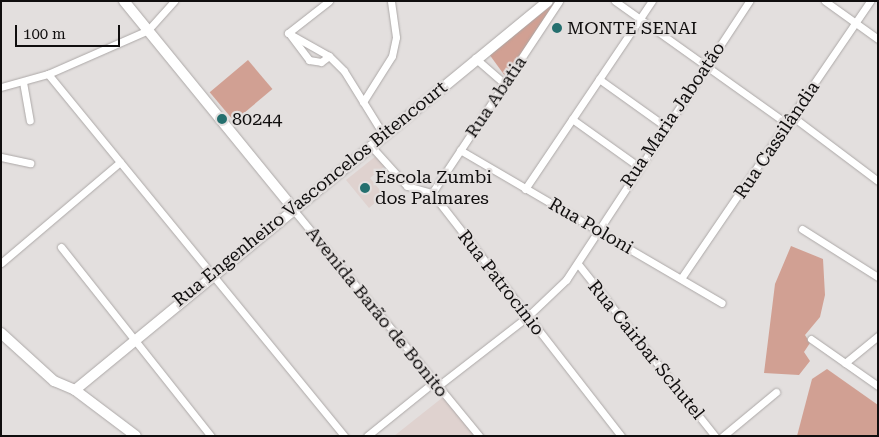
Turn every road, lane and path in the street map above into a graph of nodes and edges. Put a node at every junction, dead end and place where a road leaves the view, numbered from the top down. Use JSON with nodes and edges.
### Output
{"nodes":[{"id":1,"x":124,"y":1,"type":"edge"},
{"id":2,"x":174,"y":1,"type":"edge"},
{"id":3,"x":329,"y":1,"type":"edge"},
{"id":4,"x":391,"y":1,"type":"edge"},
{"id":5,"x":548,"y":1,"type":"edge"},
{"id":6,"x":559,"y":1,"type":"edge"},
{"id":7,"x":615,"y":1,"type":"edge"},
{"id":8,"x":652,"y":1,"type":"edge"},
{"id":9,"x":749,"y":1,"type":"edge"},
{"id":10,"x":825,"y":1,"type":"edge"},
{"id":11,"x":870,"y":1,"type":"edge"},
{"id":12,"x":640,"y":18,"type":"junction"},
{"id":13,"x":855,"y":23,"type":"junction"},
{"id":14,"x":148,"y":30,"type":"junction"},
{"id":15,"x":289,"y":35,"type":"junction"},
{"id":16,"x":878,"y":39,"type":"edge"},
{"id":17,"x":329,"y":56,"type":"junction"},
{"id":18,"x":475,"y":58,"type":"junction"},
{"id":19,"x":707,"y":64,"type":"junction"},
{"id":20,"x":48,"y":74,"type":"junction"},
{"id":21,"x":599,"y":79,"type":"junction"},
{"id":22,"x":24,"y":82,"type":"junction"},
{"id":23,"x":505,"y":84,"type":"junction"},
{"id":24,"x":1,"y":87,"type":"edge"},
{"id":25,"x":363,"y":102,"type":"junction"},
{"id":26,"x":793,"y":117,"type":"junction"},
{"id":27,"x":572,"y":119,"type":"junction"},
{"id":28,"x":30,"y":120,"type":"dead end"},
{"id":29,"x":789,"y":125,"type":"junction"},
{"id":30,"x":665,"y":126,"type":"junction"},
{"id":31,"x":383,"y":134,"type":"junction"},
{"id":32,"x":370,"y":145,"type":"junction"},
{"id":33,"x":460,"y":150,"type":"junction"},
{"id":34,"x":1,"y":157,"type":"edge"},
{"id":35,"x":120,"y":162,"type":"junction"},
{"id":36,"x":30,"y":163,"type":"dead end"},
{"id":37,"x":638,"y":166,"type":"junction"},
{"id":38,"x":878,"y":181,"type":"edge"},
{"id":39,"x":525,"y":189,"type":"junction"},
{"id":40,"x":432,"y":193,"type":"junction"},
{"id":41,"x":292,"y":208,"type":"junction"},
{"id":42,"x":802,"y":228,"type":"dead end"},
{"id":43,"x":597,"y":230,"type":"junction"},
{"id":44,"x":61,"y":247,"type":"dead end"},
{"id":45,"x":1,"y":263,"type":"edge"},
{"id":46,"x":578,"y":264,"type":"junction"},
{"id":47,"x":214,"y":274,"type":"junction"},
{"id":48,"x":682,"y":277,"type":"junction"},
{"id":49,"x":878,"y":277,"type":"edge"},
{"id":50,"x":722,"y":303,"type":"dead end"},
{"id":51,"x":527,"y":317,"type":"junction"},
{"id":52,"x":1,"y":333,"type":"edge"},
{"id":53,"x":878,"y":336,"type":"edge"},
{"id":54,"x":134,"y":338,"type":"junction"},
{"id":55,"x":811,"y":339,"type":"dead end"},
{"id":56,"x":845,"y":363,"type":"junction"},
{"id":57,"x":436,"y":384,"type":"junction"},
{"id":58,"x":878,"y":386,"type":"edge"},
{"id":59,"x":75,"y":390,"type":"junction"},
{"id":60,"x":776,"y":392,"type":"dead end"},
{"id":61,"x":136,"y":436,"type":"edge"},
{"id":62,"x":211,"y":436,"type":"edge"},
{"id":63,"x":344,"y":436,"type":"edge"},
{"id":64,"x":367,"y":436,"type":"edge"},
{"id":65,"x":479,"y":436,"type":"edge"},
{"id":66,"x":621,"y":436,"type":"edge"},
{"id":67,"x":715,"y":436,"type":"edge"},
{"id":68,"x":723,"y":436,"type":"edge"}],
"edges":[{"from":1,"to":14,"type":"street","name":"Avenida Barão de Bonito"},
{"from":2,"to":14,"type":"street"},
{"from":3,"to":15,"type":"street"},
{"from":4,"to":25,"type":"street"},
{"from":5,"to":18,"type":"street","name":"Rua Engenheiro Vasconcelos Bitencourt"},
{"from":6,"to":23,"type":"street","name":"Rua Abatia"},
{"from":7,"to":12,"type":"street"},
{"from":8,"to":12,"type":"street"},
{"from":9,"to":19,"type":"street","name":"Rua Maria Jaboatão"},
{"from":10,"to":13,"type":"street"},
{"from":11,"to":13,"type":"street","name":"Rua Cassilândia"},
{"from":12,"to":19,"type":"street"},
{"from":12,"to":21,"type":"street"},
{"from":13,"to":16,"type":"street"},
{"from":13,"to":26,"type":"street","name":"Rua Cassilândia"},
{"from":14,"to":20,"type":"street"},
{"from":14,"to":41,"type":"street","name":"Avenida Barão de Bonito"},
{"from":15,"to":17,"type":"street"},
{"from":15,"to":17,"type":"street"},
{"from":17,"to":25,"type":"street"},
{"from":18,"to":23,"type":"street"},
{"from":18,"to":31,"type":"street","name":"Rua Engenheiro Vasconcelos Bitencourt"},
{"from":19,"to":29,"type":"street"},
{"from":19,"to":30,"type":"street","name":"Rua Maria Jaboatão"},
{"from":20,"to":22,"type":"street"},
{"from":20,"to":35,"type":"street"},
{"from":21,"to":27,"type":"street"},
{"from":21,"to":30,"type":"street"},
{"from":22,"to":24,"type":"street"},
{"from":22,"to":28,"type":"street"},
{"from":23,"to":33,"type":"street","name":"Rua Abatia"},
{"from":25,"to":31,"type":"street"},
{"from":26,"to":29,"type":"street","name":"Rua Cassilândia"},
{"from":26,"to":38,"type":"street"},
{"from":27,"to":37,"type":"street"},
{"from":27,"to":39,"type":"street"},
{"from":29,"to":48,"type":"street","name":"Rua Cassilândia"},
{"from":30,"to":37,"type":"street","name":"Rua Maria Jaboatão"},
{"from":31,"to":32,"type":"street","name":"Rua Engenheiro Vasconcelos Bitencourt"},
{"from":32,"to":40,"type":"street"},
{"from":32,"to":41,"type":"street","name":"Rua Engenheiro Vasconcelos Bitencourt"},
{"from":33,"to":39,"type":"street","name":"Rua Poloni"},
{"from":33,"to":40,"type":"street","name":"Rua Abatia"},
{"from":34,"to":36,"type":"street"},
{"from":35,"to":45,"type":"street"},
{"from":35,"to":47,"type":"street"},
{"from":37,"to":43,"type":"street","name":"Rua Maria Jaboatão"},
{"from":39,"to":43,"type":"street","name":"Rua Poloni"},
{"from":40,"to":51,"type":"street","name":"Rua Patrocínio"},
{"from":41,"to":47,"type":"street","name":"Rua Engenheiro Vasconcelos Bitencourt"},
{"from":41,"to":57,"type":"street","name":"Avenida Barão de Bonito"},
{"from":42,"to":49,"type":"street"},
{"from":43,"to":46,"type":"street","name":"Rua Maria Jaboatão"},
{"from":43,"to":48,"type":"street","name":"Rua Poloni"},
{"from":44,"to":54,"type":"street"},
{"from":46,"to":51,"type":"street","name":"Rua Maria Jaboatão"},
{"from":46,"to":67,"type":"street","name":"Rua Cairbar Schutel"},
{"from":47,"to":54,"type":"street","name":"Rua Engenheiro Vasconcelos Bitencourt"},
{"from":47,"to":63,"type":"street"},
{"from":48,"to":50,"type":"street","name":"Rua Poloni"},
{"from":51,"to":57,"type":"street","name":"Rua Maria Jaboatão"},
{"from":51,"to":66,"type":"street","name":"Rua Patrocínio"},
{"from":52,"to":59,"type":"street"},
{"from":53,"to":56,"type":"street"},
{"from":54,"to":59,"type":"street","name":"Rua Engenheiro Vasconcelos Bitencourt"},
{"from":54,"to":62,"type":"street"},
{"from":55,"to":56,"type":"street"},
{"from":56,"to":58,"type":"street"},
{"from":57,"to":64,"type":"street","name":"Rua Maria Jaboatão"},
{"from":57,"to":65,"type":"street","name":"Avenida Barão de Bonito"},
{"from":59,"to":61,"type":"street"},
{"from":60,"to":68,"type":"street"}]}
